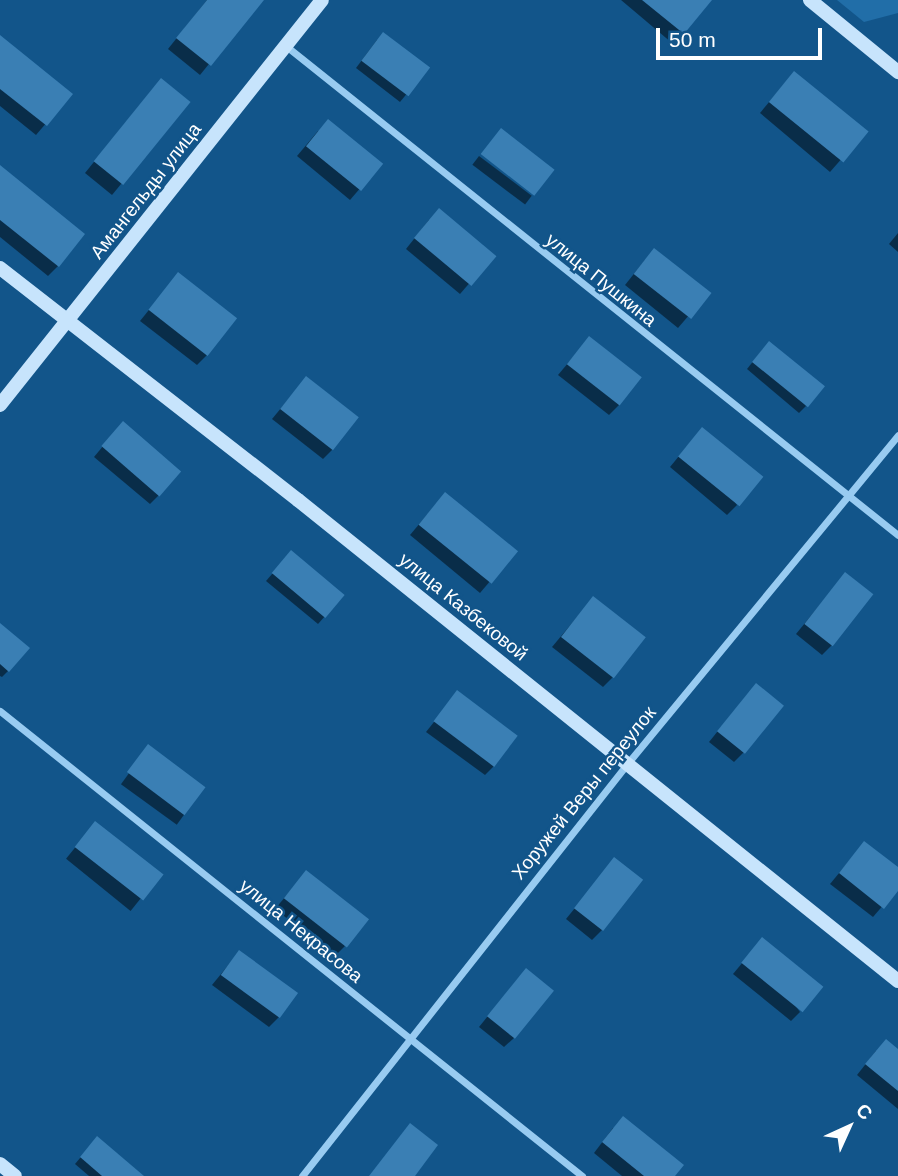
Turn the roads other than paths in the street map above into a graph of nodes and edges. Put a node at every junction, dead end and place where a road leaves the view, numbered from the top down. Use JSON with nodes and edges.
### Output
{"nodes":[{"id":1,"x":322,"y":0,"type":"edge"},
{"id":2,"x":810,"y":0,"type":"edge"},
{"id":3,"x":286,"y":46,"type":"junction"},
{"id":4,"x":898,"y":72,"type":"edge"},
{"id":5,"x":0,"y":268,"type":"edge"},
{"id":6,"x":68,"y":321,"type":"junction"},
{"id":7,"x":0,"y":405,"type":"edge"},
{"id":8,"x":898,"y":435,"type":"edge"},
{"id":9,"x":847,"y":495,"type":"junction"},
{"id":10,"x":898,"y":535,"type":"edge"},
{"id":11,"x":0,"y":711,"type":"edge"},
{"id":12,"x":627,"y":764,"type":"junction"},
{"id":13,"x":898,"y":981,"type":"edge"},
{"id":14,"x":410,"y":1038,"type":"junction"},
{"id":15,"x":0,"y":1164,"type":"edge"},
{"id":16,"x":15,"y":1176,"type":"edge"},
{"id":17,"x":302,"y":1176,"type":"edge"},
{"id":18,"x":582,"y":1176,"type":"edge"}],
"edges":[{"from":1,"to":3,"type":"street","name":"Амангельды улица"},
{"from":2,"to":4,"type":"street"},
{"from":3,"to":6,"type":"street","name":"Амангельды улица"},
{"from":3,"to":9,"type":"street","name":"улица Пушкина"},
{"from":5,"to":6,"type":"street","name":"улица Казбековой"},
{"from":6,"to":7,"type":"street","name":"Амангельды улица"},
{"from":6,"to":12,"type":"street","name":"улица Казбековой"},
{"from":8,"to":9,"type":"street","name":"Хоружей Веры переулок"},
{"from":9,"to":10,"type":"street","name":"улица Пушкина"},
{"from":9,"to":12,"type":"street","name":"Хоружей Веры переулок"},
{"from":11,"to":14,"type":"street","name":"улица Некрасова"},
{"from":12,"to":13,"type":"street","name":"улица Казбековой"},
{"from":12,"to":14,"type":"street","name":"Хоружей Веры переулок"},
{"from":14,"to":17,"type":"street","name":"Хоружей Веры переулок"},
{"from":14,"to":18,"type":"street","name":"улица Некрасова"},
{"from":15,"to":16,"type":"street"}]}
